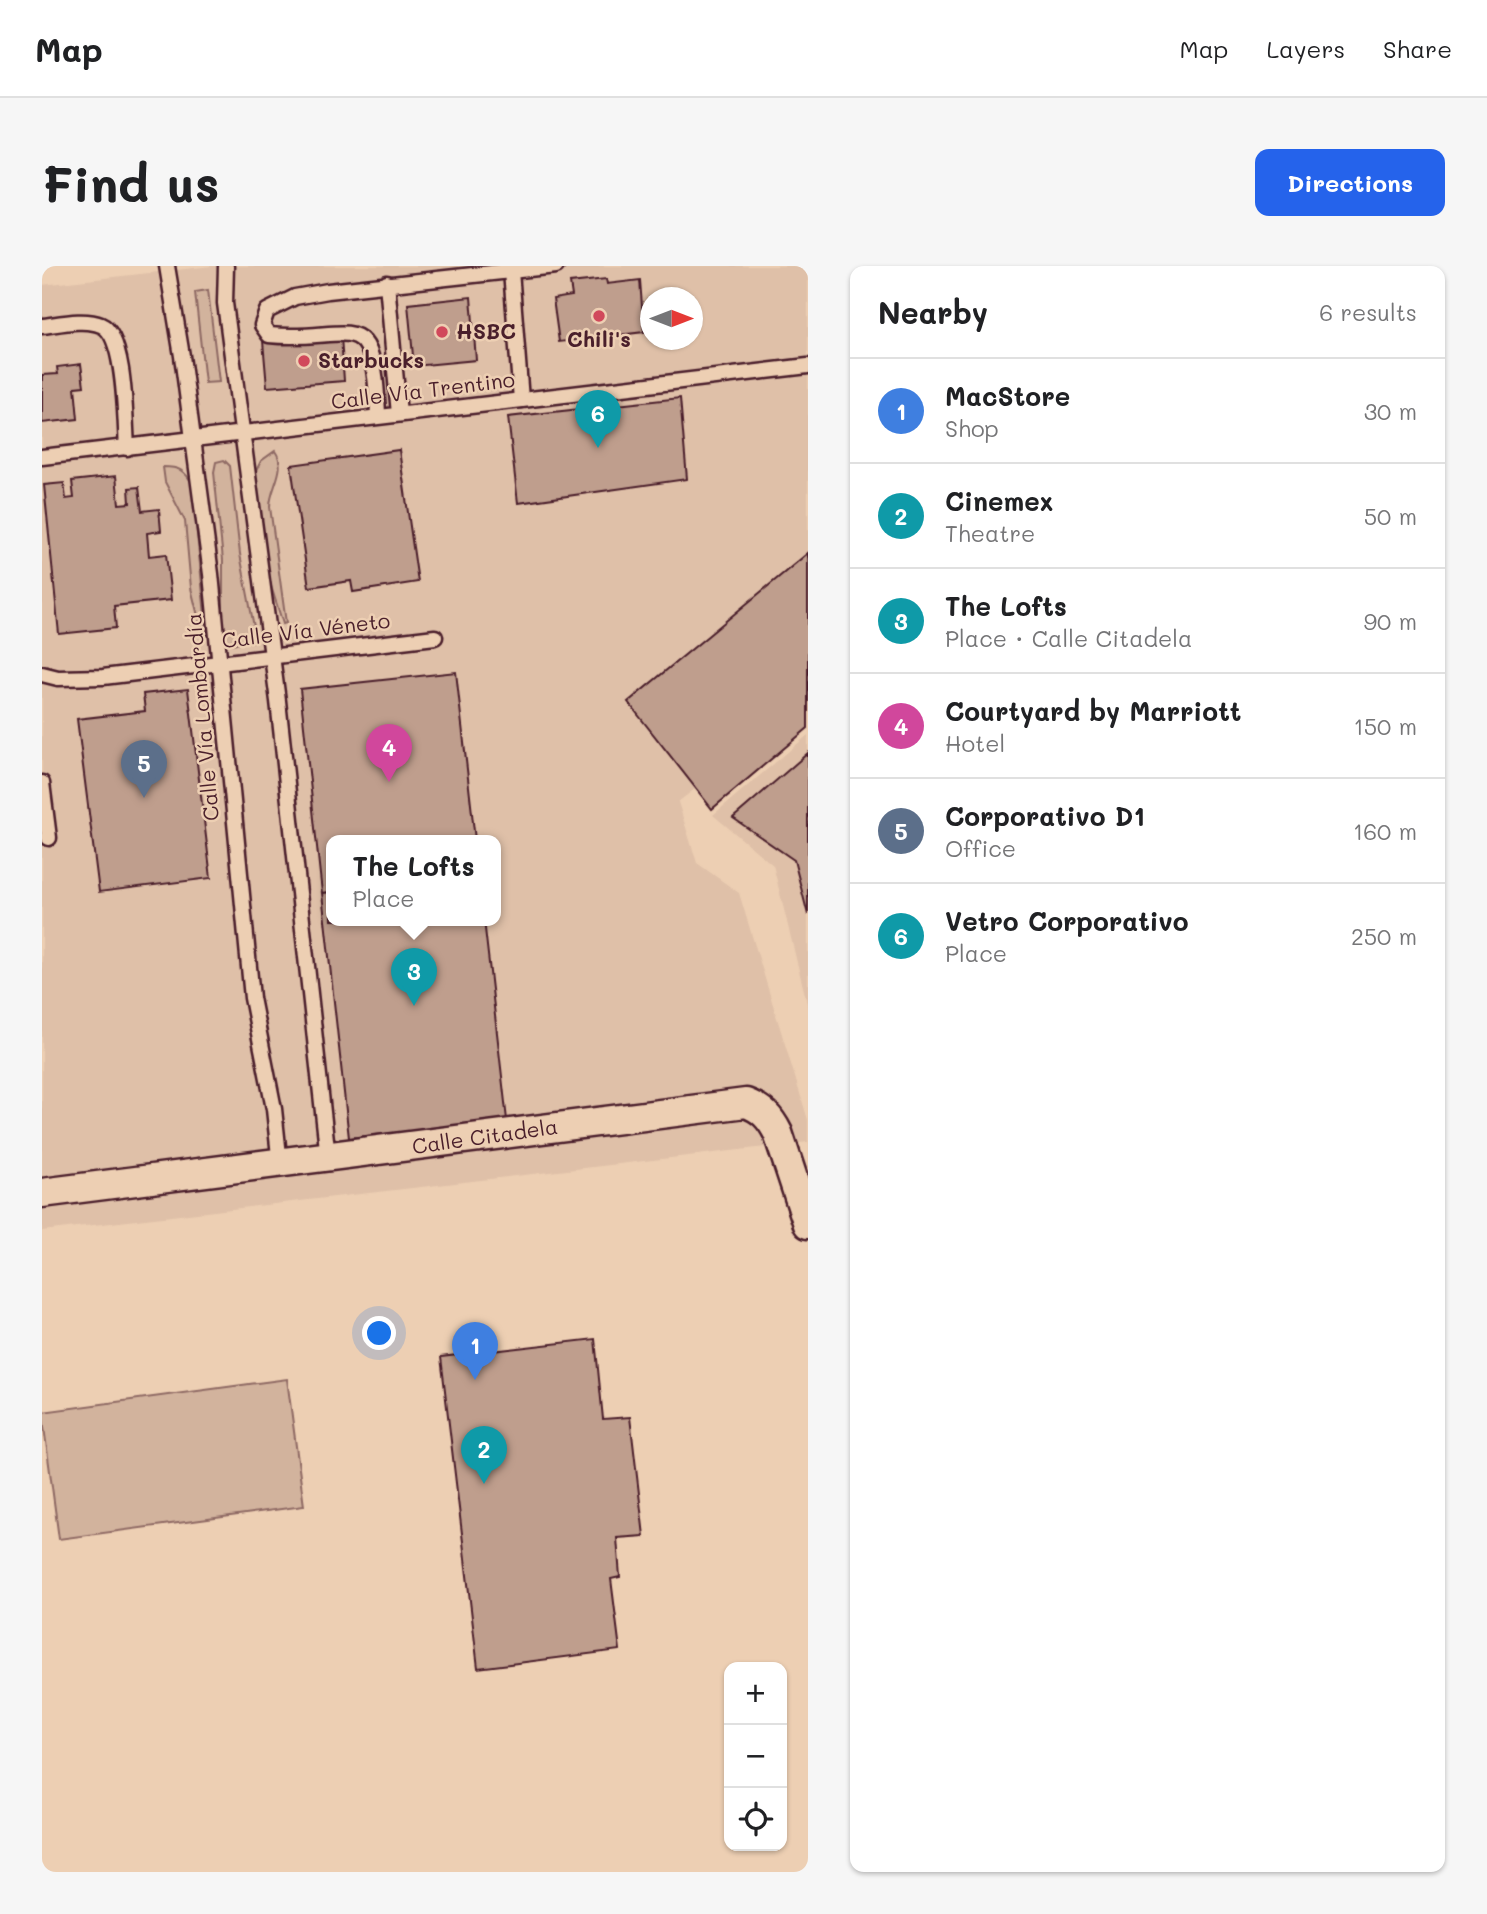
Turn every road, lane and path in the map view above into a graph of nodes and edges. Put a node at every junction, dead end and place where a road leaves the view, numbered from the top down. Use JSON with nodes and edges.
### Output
{"nodes":[{"id":1,"x":167,"y":266,"type":"edge"},
{"id":2,"x":226,"y":266,"type":"edge"},
{"id":3,"x":556,"y":266,"type":"edge"},
{"id":4,"x":511,"y":271,"type":"junction"},
{"id":5,"x":387,"y":282,"type":"junction"},
{"id":6,"x":42,"y":326,"type":"edge"},
{"id":7,"x":808,"y":366,"type":"edge"},
{"id":8,"x":521,"y":400,"type":"junction"},
{"id":9,"x":399,"y":414,"type":"junction"},
{"id":10,"x":378,"y":416,"type":"junction"},
{"id":11,"x":240,"y":435,"type":"junction"},
{"id":12,"x":193,"y":441,"type":"junction"},
{"id":13,"x":127,"y":448,"type":"junction"},
{"id":14,"x":42,"y":457,"type":"edge"},
{"id":15,"x":435,"y":637,"type":"dead end"},
{"id":16,"x":272,"y":655,"type":"junction"},
{"id":17,"x":218,"y":664,"type":"junction"},
{"id":18,"x":42,"y":674,"type":"edge"},
{"id":19,"x":42,"y":783,"type":"edge"},
{"id":20,"x":49,"y":838,"type":"dead end"},
{"id":21,"x":328,"y":1158,"type":"junction"},
{"id":22,"x":280,"y":1165,"type":"junction"},
{"id":23,"x":42,"y":1185,"type":"edge"},
{"id":24,"x":83,"y":1186,"type":"junction"},
{"id":25,"x":42,"y":1193,"type":"edge"},
{"id":26,"x":808,"y":1224,"type":"edge"}],
"edges":[{"from":1,"to":12,"type":"lane","name":"Calle Vía Lombardía"},
{"from":2,"to":11,"type":"lane"},
{"from":3,"to":4,"type":"lane"},
{"from":4,"to":5,"type":"lane"},
{"from":4,"to":8,"type":"lane"},
{"from":5,"to":9,"type":"lane"},
{"from":5,"to":10,"type":"lane"},
{"from":6,"to":13,"type":"lane"},
{"from":7,"to":8,"type":"lane","name":"Calle Vía Trentino"},
{"from":8,"to":9,"type":"lane","name":"Calle Vía Trentino"},
{"from":9,"to":10,"type":"lane","name":"Calle Vía Trentino"},
{"from":10,"to":11,"type":"lane","name":"Calle Vía Trentino"},
{"from":11,"to":12,"type":"lane","name":"Calle Vía Trentino"},
{"from":11,"to":16,"type":"lane"},
{"from":12,"to":13,"type":"lane","name":"Calle Vía Trentino"},
{"from":12,"to":17,"type":"lane","name":"Calle Vía Lombardía"},
{"from":13,"to":14,"type":"lane","name":"Calle Vía Trentino"},
{"from":15,"to":16,"type":"lane","name":"Calle Vía Véneto"},
{"from":16,"to":17,"type":"lane","name":"Calle Vía Véneto"},
{"from":16,"to":21,"type":"lane"},
{"from":17,"to":18,"type":"lane","name":"Calle Vía Véneto"},
{"from":17,"to":22,"type":"lane","name":"Calle Vía Lombardía"},
{"from":19,"to":20,"type":"lane"},
{"from":21,"to":22,"type":"street","name":"Calle Citadela"},
{"from":21,"to":26,"type":"street","name":"Calle Citadela"},
{"from":22,"to":24,"type":"street","name":"Calle Citadela"},
{"from":23,"to":24,"type":"street","name":"Calle Citadela"},
{"from":24,"to":25,"type":"street","name":"Calle Citadela"}]}
